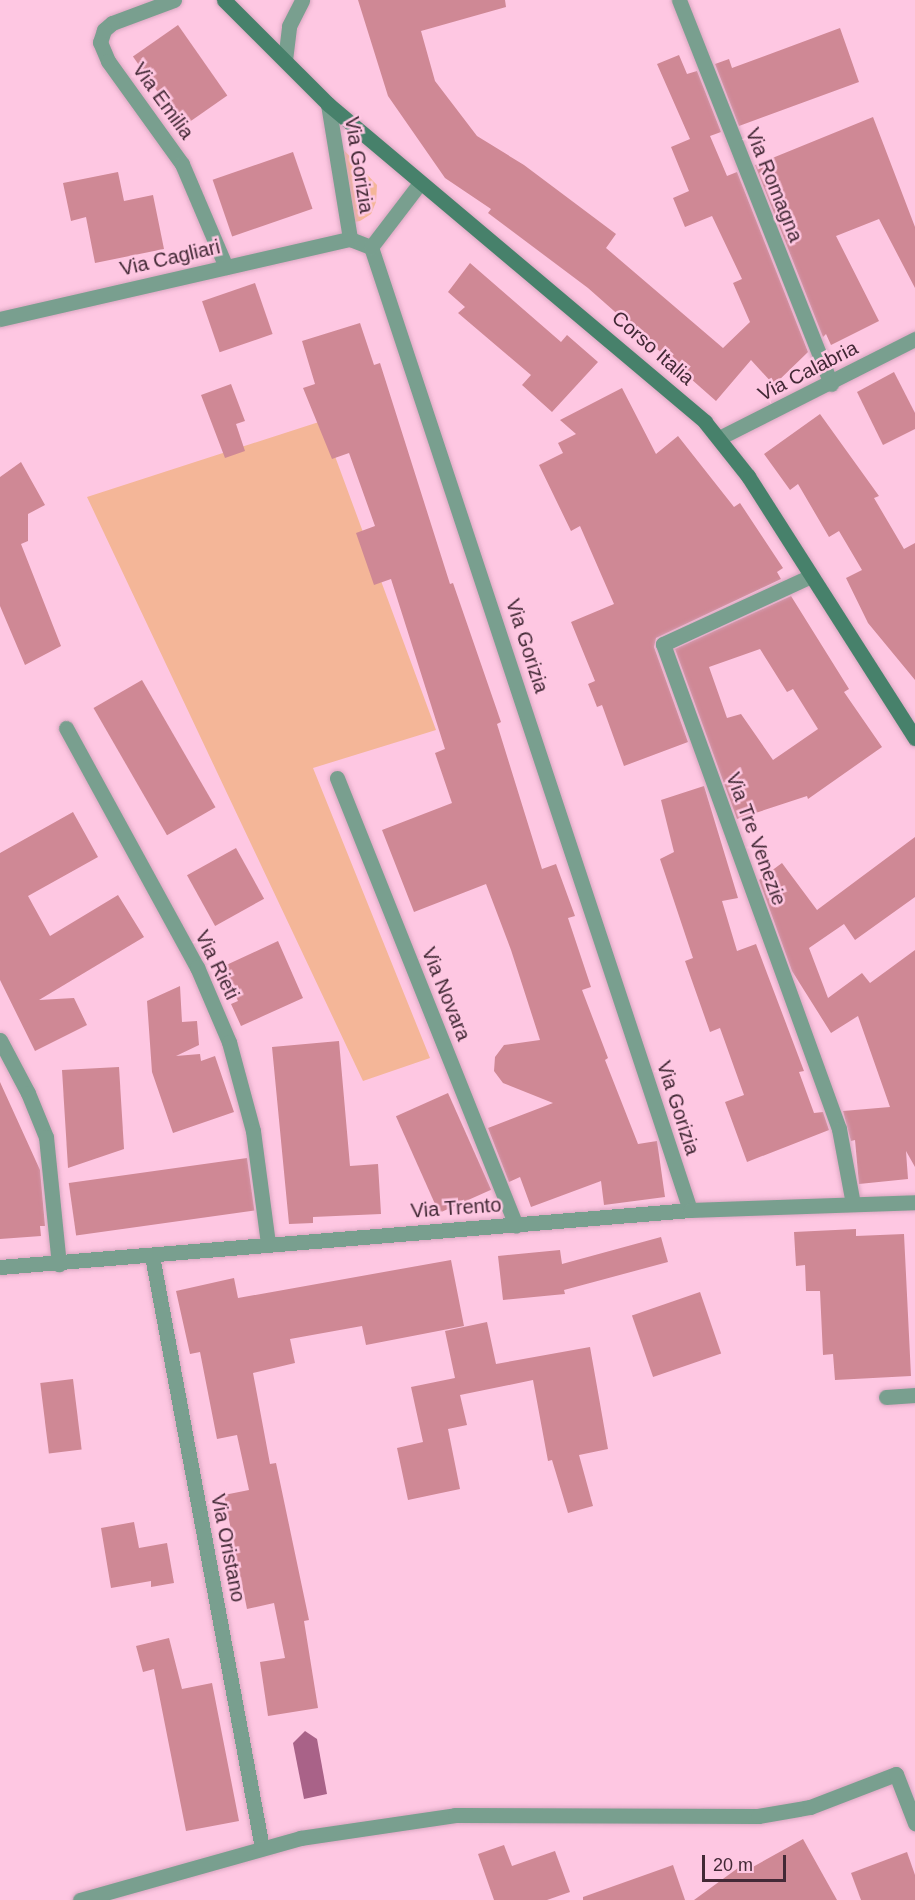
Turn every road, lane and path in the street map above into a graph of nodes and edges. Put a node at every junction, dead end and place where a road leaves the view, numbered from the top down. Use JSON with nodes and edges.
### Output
{"nodes":[{"id":1,"x":174,"y":0,"type":"edge"},
{"id":2,"x":224,"y":0,"type":"edge"},
{"id":3,"x":302,"y":0,"type":"edge"},
{"id":4,"x":679,"y":0,"type":"edge"},
{"id":5,"x":285,"y":60,"type":"junction"},
{"id":6,"x":328,"y":104,"type":"junction"},
{"id":7,"x":420,"y":183,"type":"junction"},
{"id":8,"x":350,"y":239,"type":"junction"},
{"id":9,"x":371,"y":247,"type":"junction"},
{"id":10,"x":226,"y":267,"type":"junction"},
{"id":11,"x":0,"y":319,"type":"edge"},
{"id":12,"x":915,"y":339,"type":"edge"},
{"id":13,"x":831,"y":384,"type":"junction"},
{"id":14,"x":719,"y":438,"type":"junction"},
{"id":15,"x":811,"y":576,"type":"junction"},
{"id":16,"x":66,"y":728,"type":"dead end"},
{"id":17,"x":915,"y":738,"type":"edge"},
{"id":18,"x":337,"y":778,"type":"dead end"},
{"id":19,"x":0,"y":1040,"type":"edge"},
{"id":20,"x":915,"y":1202,"type":"edge"},
{"id":21,"x":853,"y":1204,"type":"junction"},
{"id":22,"x":690,"y":1210,"type":"junction"},
{"id":23,"x":516,"y":1225,"type":"junction"},
{"id":24,"x":268,"y":1243,"type":"junction"},
{"id":25,"x":152,"y":1256,"type":"junction"},
{"id":26,"x":59,"y":1264,"type":"junction"},
{"id":27,"x":0,"y":1267,"type":"edge"},
{"id":28,"x":915,"y":1395,"type":"edge"},
{"id":29,"x":886,"y":1397,"type":"dead end"},
{"id":30,"x":915,"y":1823,"type":"edge"},
{"id":31,"x":262,"y":1848,"type":"junction"},
{"id":32,"x":80,"y":1900,"type":"edge"}],
"edges":[{"from":1,"to":10,"type":"street","name":"Via Emilia"},
{"from":2,"to":5,"type":"street","name":"Corso Italia"},
{"from":3,"to":5,"type":"street"},
{"from":4,"to":13,"type":"street","name":"Via Romagna"},
{"from":5,"to":6,"type":"street","name":"Corso Italia"},
{"from":6,"to":7,"type":"street","name":"Corso Italia"},
{"from":6,"to":8,"type":"street","name":"Via Gorizia"},
{"from":7,"to":9,"type":"street"},
{"from":7,"to":14,"type":"street","name":"Corso Italia"},
{"from":8,"to":9,"type":"street","name":"Via Gorizia"},
{"from":8,"to":10,"type":"street","name":"Via Cagliari"},
{"from":9,"to":22,"type":"street","name":"Via Gorizia"},
{"from":10,"to":11,"type":"street","name":"Via Cagliari"},
{"from":12,"to":13,"type":"street","name":"Via Calabria"},
{"from":13,"to":14,"type":"street","name":"Via Calabria"},
{"from":14,"to":15,"type":"street","name":"Corso Italia"},
{"from":15,"to":17,"type":"street","name":"Corso Italia"},
{"from":15,"to":21,"type":"street","name":"Via Tre Venezie"},
{"from":16,"to":24,"type":"street","name":"Via Rieti"},
{"from":18,"to":23,"type":"street","name":"Via Novara"},
{"from":19,"to":26,"type":"street"},
{"from":20,"to":21,"type":"street","name":"Via Trento"},
{"from":21,"to":22,"type":"street","name":"Via Trento"},
{"from":22,"to":23,"type":"street","name":"Via Trento"},
{"from":23,"to":24,"type":"street","name":"Via Trento"},
{"from":24,"to":25,"type":"street","name":"Via Trento"},
{"from":25,"to":26,"type":"street","name":"Via Trento"},
{"from":25,"to":31,"type":"street","name":"Via Oristano"},
{"from":26,"to":27,"type":"street","name":"Via Trento"},
{"from":28,"to":29,"type":"street"},
{"from":30,"to":31,"type":"street"},
{"from":31,"to":32,"type":"street"}]}
